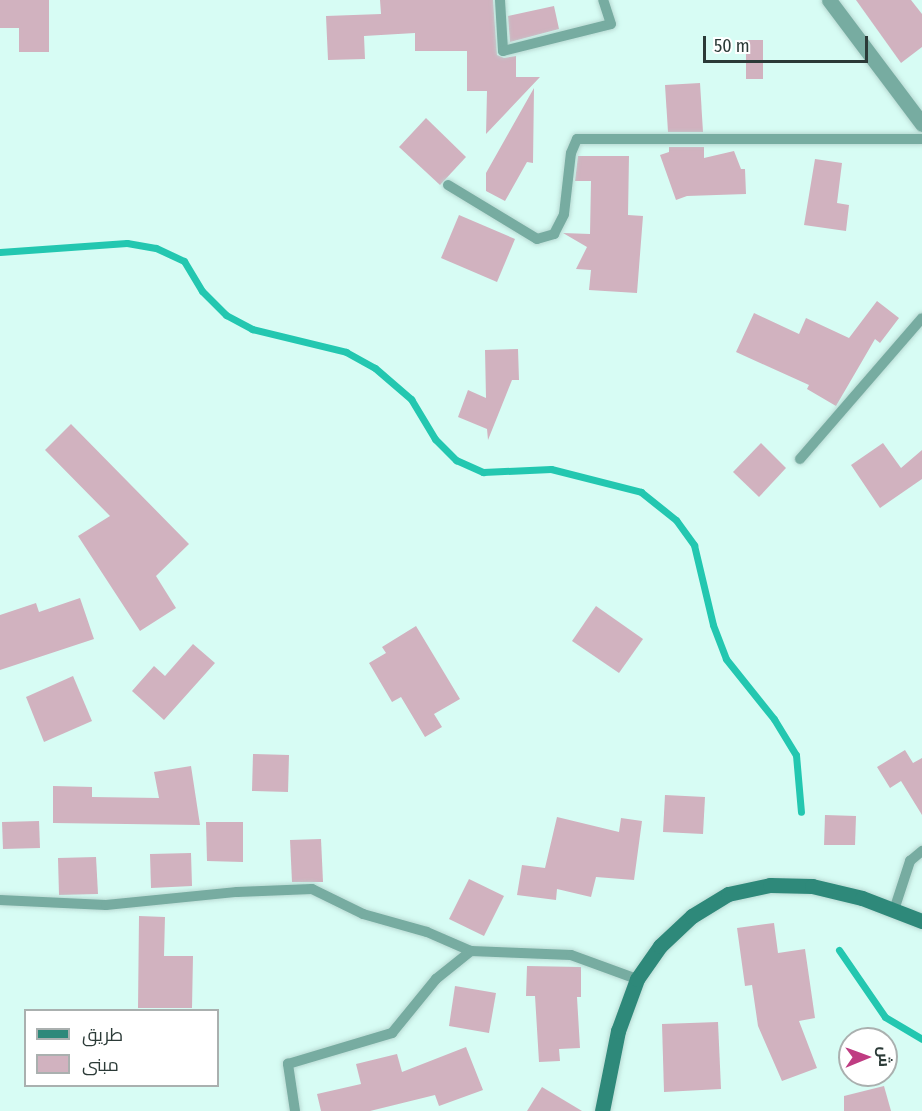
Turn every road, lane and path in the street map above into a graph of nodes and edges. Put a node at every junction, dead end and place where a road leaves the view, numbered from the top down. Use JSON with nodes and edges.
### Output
{"nodes":[{"id":1,"x":500,"y":0,"type":"edge"},
{"id":2,"x":603,"y":0,"type":"edge"},
{"id":3,"x":829,"y":0,"type":"edge"},
{"id":4,"x":922,"y":124,"type":"edge"},
{"id":5,"x":922,"y":139,"type":"edge"},
{"id":6,"x":448,"y":185,"type":"dead end"},
{"id":7,"x":922,"y":318,"type":"edge"},
{"id":8,"x":800,"y":459,"type":"dead end"},
{"id":9,"x":922,"y":851,"type":"edge"},
{"id":10,"x":0,"y":900,"type":"edge"},
{"id":11,"x":894,"y":910,"type":"junction"},
{"id":12,"x":922,"y":921,"type":"edge"},
{"id":13,"x":471,"y":951,"type":"junction"},
{"id":14,"x":638,"y":979,"type":"junction"},
{"id":15,"x":296,"y":1111,"type":"edge"},
{"id":16,"x":602,"y":1111,"type":"edge"}],
"edges":[{"from":1,"to":2,"type":"lane"},
{"from":3,"to":4,"type":"street"},
{"from":5,"to":6,"type":"lane"},
{"from":7,"to":8,"type":"lane"},
{"from":9,"to":11,"type":"lane"},
{"from":10,"to":13,"type":"lane"},
{"from":11,"to":12,"type":"street"},
{"from":11,"to":14,"type":"street"},
{"from":13,"to":14,"type":"lane"},
{"from":13,"to":15,"type":"lane"},
{"from":14,"to":16,"type":"street"}]}
